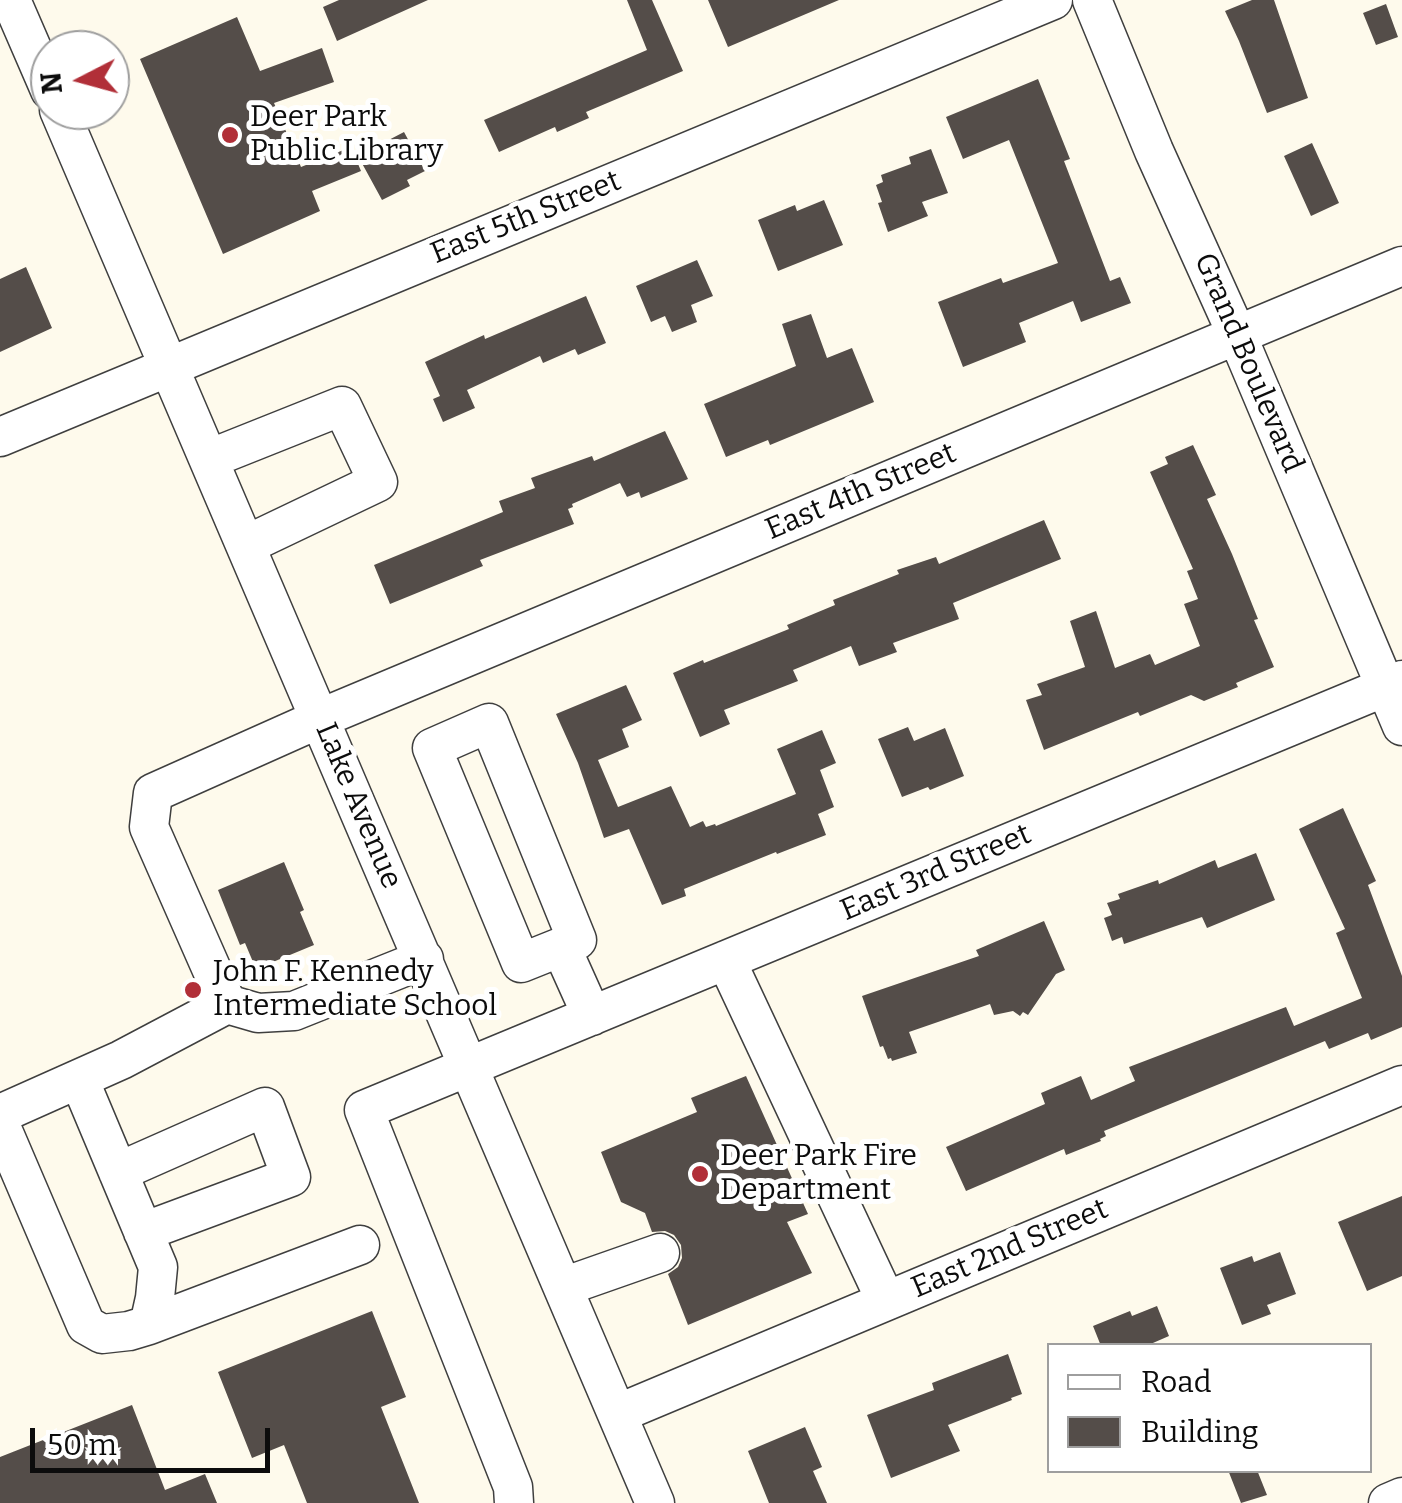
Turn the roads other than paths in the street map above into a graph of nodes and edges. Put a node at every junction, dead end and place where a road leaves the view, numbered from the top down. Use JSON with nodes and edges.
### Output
{"nodes":[{"id":1,"x":1053,"y":0,"type":"edge"},
{"id":2,"x":1092,"y":0,"type":"edge"},
{"id":3,"x":16,"y":6,"type":"edge"},
{"id":4,"x":30,"y":41,"type":"edge"},
{"id":5,"x":68,"y":130,"type":"edge"},
{"id":6,"x":1402,"y":266,"type":"edge"},
{"id":7,"x":1237,"y":335,"type":"junction"},
{"id":8,"x":169,"y":366,"type":"junction"},
{"id":9,"x":0,"y":437,"type":"edge"},
{"id":10,"x":209,"y":459,"type":"junction"},
{"id":11,"x":246,"y":544,"type":"junction"},
{"id":12,"x":1394,"y":683,"type":"edge"},
{"id":13,"x":321,"y":718,"type":"junction"},
{"id":14,"x":1402,"y":726,"type":"edge"},
{"id":15,"x":561,"y":947,"type":"junction"},
{"id":16,"x":424,"y":959,"type":"junction"},
{"id":17,"x":726,"y":960,"type":"junction"},
{"id":18,"x":227,"y":1004,"type":"junction"},
{"id":19,"x":592,"y":1016,"type":"junction"},
{"id":20,"x":470,"y":1066,"type":"junction"},
{"id":21,"x":79,"y":1079,"type":"junction"},
{"id":22,"x":1402,"y":1084,"type":"edge"},
{"id":23,"x":0,"y":1114,"type":"edge"},
{"id":24,"x":0,"y":1124,"type":"edge"},
{"id":25,"x":118,"y":1172,"type":"junction"},
{"id":26,"x":144,"y":1232,"type":"junction"},
{"id":27,"x":360,"y":1245,"type":"dead end"},
{"id":28,"x":660,"y":1253,"type":"dead end"},
{"id":29,"x":563,"y":1286,"type":"junction"},
{"id":30,"x":886,"y":1302,"type":"junction"},
{"id":31,"x":150,"y":1325,"type":"junction"},
{"id":32,"x":618,"y":1414,"type":"junction"},
{"id":33,"x":1402,"y":1497,"type":"edge"},
{"id":34,"x":514,"y":1503,"type":"edge"},
{"id":35,"x":655,"y":1503,"type":"edge"},
{"id":36,"x":1388,"y":1503,"type":"edge"}],
"edges":[{"from":1,"to":8,"type":"street","name":"East 5th Street"},
{"from":2,"to":7,"type":"street","name":"Grand Boulevard"},
{"from":3,"to":4,"type":"street"},
{"from":5,"to":8,"type":"street","name":"Lake Avenue"},
{"from":6,"to":7,"type":"street","name":"East 4th Street"},
{"from":7,"to":12,"type":"street","name":"Grand Boulevard"},
{"from":7,"to":13,"type":"street","name":"East 4th Street"},
{"from":8,"to":9,"type":"street","name":"East 5th Street"},
{"from":8,"to":10,"type":"street","name":"Lake Avenue"},
{"from":10,"to":11,"type":"street","name":"Lake Avenue"},
{"from":10,"to":11,"type":"street"},
{"from":11,"to":13,"type":"street","name":"Lake Avenue"},
{"from":12,"to":14,"type":"street","name":"Grand Boulevard"},
{"from":12,"to":17,"type":"street","name":"East 3rd Street"},
{"from":13,"to":16,"type":"street","name":"Lake Avenue"},
{"from":13,"to":18,"type":"street","name":"East 4th Street"},
{"from":15,"to":15,"type":"street"},
{"from":15,"to":19,"type":"street"},
{"from":16,"to":18,"type":"street"},
{"from":16,"to":20,"type":"street","name":"Lake Avenue"},
{"from":17,"to":19,"type":"street","name":"East 3rd Street"},
{"from":17,"to":30,"type":"street"},
{"from":18,"to":21,"type":"street"},
{"from":19,"to":20,"type":"street","name":"East 3rd Street"},
{"from":20,"to":29,"type":"street","name":"Lake Avenue"},
{"from":20,"to":34,"type":"street","name":"East 3rd Street"},
{"from":21,"to":23,"type":"street"},
{"from":21,"to":25,"type":"street"},
{"from":22,"to":30,"type":"street","name":"East 2nd Street"},
{"from":24,"to":31,"type":"street"},
{"from":25,"to":26,"type":"street"},
{"from":25,"to":26,"type":"street"},
{"from":26,"to":31,"type":"street"},
{"from":27,"to":31,"type":"street"},
{"from":28,"to":29,"type":"street"},
{"from":29,"to":32,"type":"street","name":"Lake Avenue"},
{"from":30,"to":32,"type":"street","name":"East 2nd Street"},
{"from":32,"to":35,"type":"street","name":"Lake Avenue"},
{"from":33,"to":36,"type":"street"}]}
